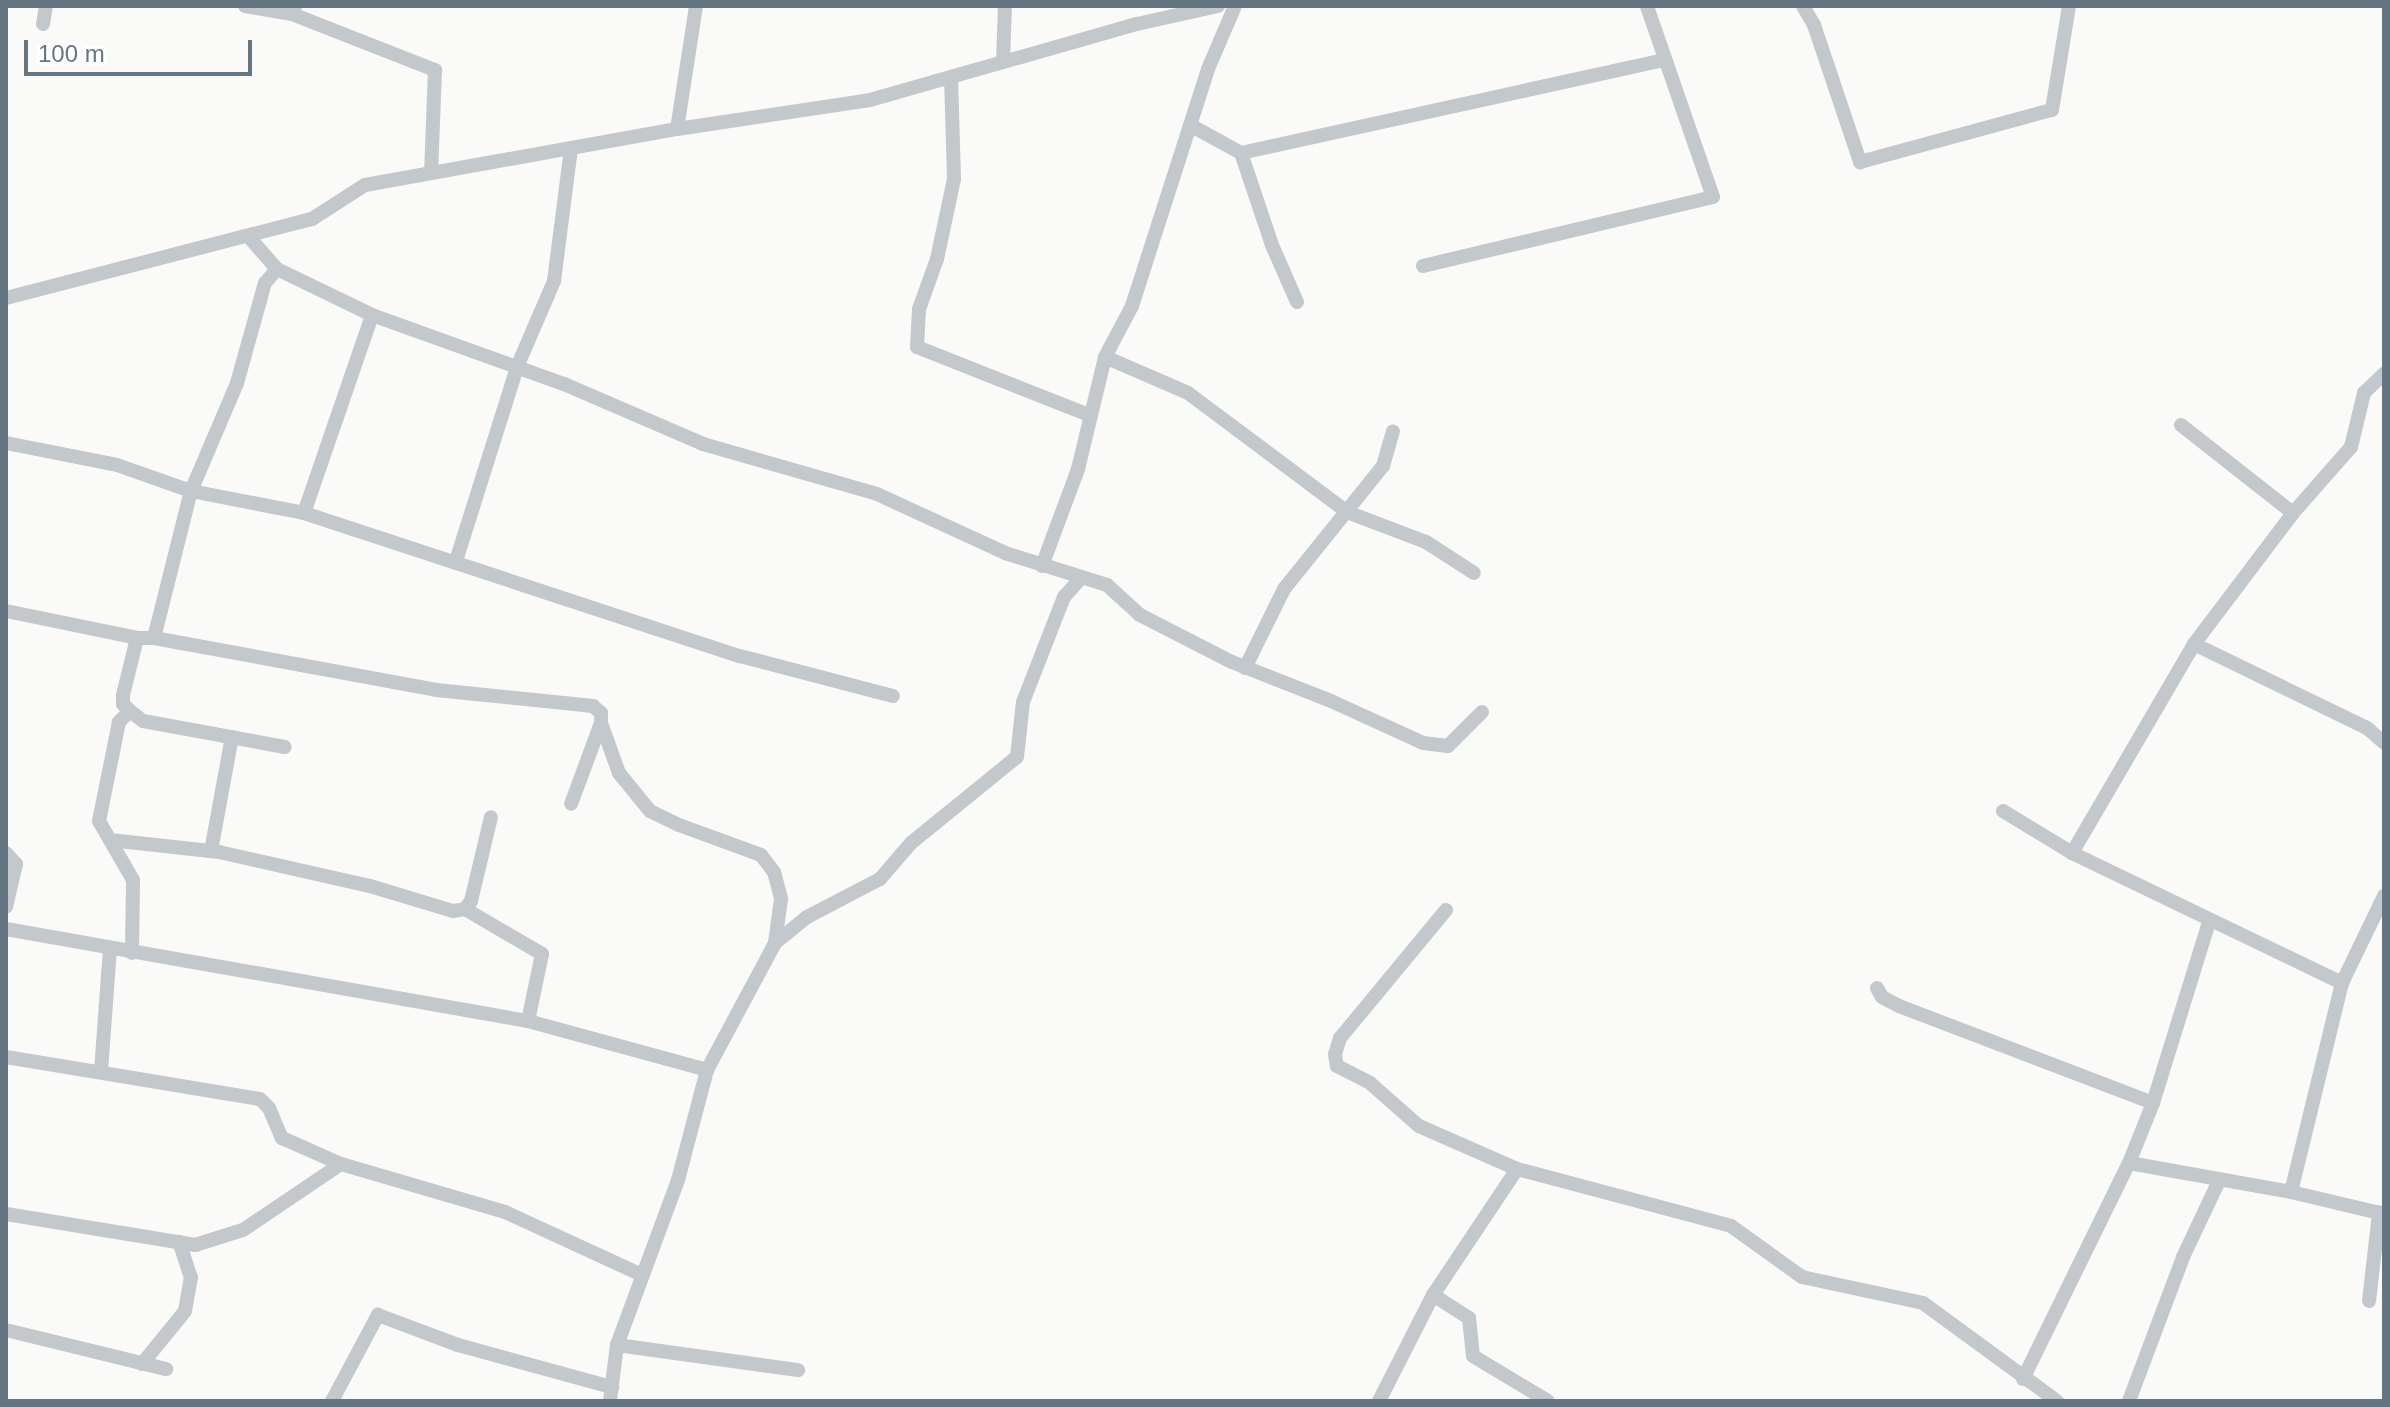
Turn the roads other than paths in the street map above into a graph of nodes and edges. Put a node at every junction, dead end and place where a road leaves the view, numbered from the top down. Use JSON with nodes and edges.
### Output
{"nodes":[{"id":1,"x":46,"y":6,"type":"edge"},
{"id":2,"x":245,"y":6,"type":"edge"},
{"id":3,"x":696,"y":6,"type":"edge"},
{"id":4,"x":1005,"y":6,"type":"edge"},
{"id":5,"x":1218,"y":6,"type":"edge"},
{"id":6,"x":1235,"y":6,"type":"edge"},
{"id":7,"x":1647,"y":6,"type":"edge"},
{"id":8,"x":1803,"y":6,"type":"edge"},
{"id":9,"x":2069,"y":6,"type":"edge"},
{"id":10,"x":294,"y":10,"type":"edge"},
{"id":11,"x":43,"y":24,"type":"dead end"},
{"id":12,"x":1664,"y":60,"type":"junction"},
{"id":13,"x":1003,"y":62,"type":"junction"},
{"id":14,"x":951,"y":77,"type":"junction"},
{"id":15,"x":1190,"y":125,"type":"junction"},
{"id":16,"x":677,"y":129,"type":"junction"},
{"id":17,"x":571,"y":148,"type":"junction"},
{"id":18,"x":1241,"y":153,"type":"junction"},
{"id":19,"x":431,"y":173,"type":"junction"},
{"id":20,"x":248,"y":236,"type":"junction"},
{"id":21,"x":1423,"y":266,"type":"dead end"},
{"id":22,"x":277,"y":269,"type":"junction"},
{"id":23,"x":6,"y":298,"type":"edge"},
{"id":24,"x":1297,"y":302,"type":"dead end"},
{"id":25,"x":372,"y":315,"type":"junction"},
{"id":26,"x":1105,"y":357,"type":"junction"},
{"id":27,"x":517,"y":367,"type":"junction"},
{"id":28,"x":2384,"y":374,"type":"edge"},
{"id":29,"x":1091,"y":416,"type":"junction"},
{"id":30,"x":2181,"y":425,"type":"dead end"},
{"id":31,"x":1393,"y":431,"type":"dead end"},
{"id":32,"x":6,"y":443,"type":"edge"},
{"id":33,"x":191,"y":491,"type":"junction"},
{"id":34,"x":1347,"y":512,"type":"junction"},
{"id":35,"x":304,"y":513,"type":"junction"},
{"id":36,"x":2293,"y":513,"type":"junction"},
{"id":37,"x":456,"y":561,"type":"junction"},
{"id":38,"x":1042,"y":566,"type":"junction"},
{"id":39,"x":1474,"y":573,"type":"dead end"},
{"id":40,"x":1081,"y":578,"type":"junction"},
{"id":41,"x":6,"y":611,"type":"edge"},
{"id":42,"x":137,"y":638,"type":"junction"},
{"id":43,"x":154,"y":638,"type":"junction"},
{"id":44,"x":2194,"y":644,"type":"junction"},
{"id":45,"x":1245,"y":668,"type":"junction"},
{"id":46,"x":893,"y":696,"type":"dead end"},
{"id":47,"x":130,"y":711,"type":"junction"},
{"id":48,"x":1482,"y":712,"type":"dead end"},
{"id":49,"x":601,"y":723,"type":"junction"},
{"id":50,"x":232,"y":737,"type":"junction"},
{"id":51,"x":2384,"y":743,"type":"edge"},
{"id":52,"x":285,"y":747,"type":"dead end"},
{"id":53,"x":571,"y":804,"type":"dead end"},
{"id":54,"x":2003,"y":811,"type":"dead end"},
{"id":55,"x":491,"y":817,"type":"dead end"},
{"id":56,"x":110,"y":840,"type":"junction"},
{"id":57,"x":211,"y":851,"type":"junction"},
{"id":58,"x":6,"y":853,"type":"edge"},
{"id":59,"x":2072,"y":853,"type":"junction"},
{"id":60,"x":2384,"y":896,"type":"edge"},
{"id":61,"x":6,"y":907,"type":"edge"},
{"id":62,"x":465,"y":909,"type":"junction"},
{"id":63,"x":1446,"y":910,"type":"dead end"},
{"id":64,"x":2209,"y":922,"type":"junction"},
{"id":65,"x":6,"y":929,"type":"edge"},
{"id":66,"x":775,"y":943,"type":"junction"},
{"id":67,"x":110,"y":949,"type":"junction"},
{"id":68,"x":132,"y":953,"type":"junction"},
{"id":69,"x":2342,"y":983,"type":"junction"},
{"id":70,"x":1877,"y":988,"type":"dead end"},
{"id":71,"x":528,"y":1021,"type":"junction"},
{"id":72,"x":6,"y":1057,"type":"edge"},
{"id":73,"x":707,"y":1070,"type":"junction"},
{"id":74,"x":101,"y":1071,"type":"junction"},
{"id":75,"x":2153,"y":1103,"type":"junction"},
{"id":76,"x":2129,"y":1163,"type":"junction"},
{"id":77,"x":341,"y":1164,"type":"junction"},
{"id":78,"x":1517,"y":1169,"type":"junction"},
{"id":79,"x":2219,"y":1181,"type":"junction"},
{"id":80,"x":2291,"y":1192,"type":"junction"},
{"id":81,"x":2382,"y":1213,"type":"edge"},
{"id":82,"x":6,"y":1214,"type":"edge"},
{"id":83,"x":179,"y":1242,"type":"junction"},
{"id":84,"x":642,"y":1275,"type":"junction"},
{"id":85,"x":1433,"y":1295,"type":"junction"},
{"id":86,"x":2369,"y":1301,"type":"dead end"},
{"id":87,"x":6,"y":1330,"type":"edge"},
{"id":88,"x":617,"y":1345,"type":"junction"},
{"id":89,"x":142,"y":1364,"type":"junction"},
{"id":90,"x":166,"y":1369,"type":"dead end"},
{"id":91,"x":798,"y":1370,"type":"dead end"},
{"id":92,"x":2023,"y":1379,"type":"junction"},
{"id":93,"x":611,"y":1394,"type":"edge"},
{"id":94,"x":332,"y":1401,"type":"edge"},
{"id":95,"x":1379,"y":1401,"type":"edge"},
{"id":96,"x":1548,"y":1401,"type":"edge"},
{"id":97,"x":2057,"y":1401,"type":"edge"},
{"id":98,"x":2129,"y":1401,"type":"edge"}],
"edges":[{"from":1,"to":11,"type":"street"},
{"from":2,"to":10,"type":"street"},
{"from":3,"to":16,"type":"street"},
{"from":4,"to":13,"type":"street"},
{"from":5,"to":13,"type":"street"},
{"from":6,"to":15,"type":"street"},
{"from":7,"to":12,"type":"street"},
{"from":8,"to":9,"type":"street"},
{"from":10,"to":19,"type":"street"},
{"from":12,"to":18,"type":"street"},
{"from":12,"to":21,"type":"street"},
{"from":13,"to":14,"type":"street"},
{"from":14,"to":16,"type":"street"},
{"from":14,"to":29,"type":"street"},
{"from":15,"to":18,"type":"street"},
{"from":15,"to":26,"type":"street"},
{"from":16,"to":17,"type":"street"},
{"from":17,"to":19,"type":"street"},
{"from":17,"to":27,"type":"street"},
{"from":18,"to":24,"type":"street"},
{"from":19,"to":20,"type":"street"},
{"from":20,"to":22,"type":"street"},
{"from":20,"to":23,"type":"street"},
{"from":22,"to":25,"type":"street"},
{"from":22,"to":33,"type":"street"},
{"from":25,"to":27,"type":"street"},
{"from":25,"to":35,"type":"street"},
{"from":26,"to":29,"type":"street"},
{"from":26,"to":34,"type":"street"},
{"from":27,"to":37,"type":"street"},
{"from":27,"to":38,"type":"street"},
{"from":28,"to":36,"type":"street"},
{"from":29,"to":38,"type":"street"},
{"from":30,"to":36,"type":"street"},
{"from":31,"to":34,"type":"street"},
{"from":32,"to":33,"type":"street"},
{"from":33,"to":35,"type":"street"},
{"from":33,"to":43,"type":"street"},
{"from":34,"to":39,"type":"street"},
{"from":34,"to":45,"type":"street"},
{"from":35,"to":37,"type":"street"},
{"from":36,"to":44,"type":"street"},
{"from":37,"to":46,"type":"street"},
{"from":38,"to":40,"type":"street"},
{"from":40,"to":45,"type":"street"},
{"from":40,"to":66,"type":"street"},
{"from":41,"to":42,"type":"street"},
{"from":42,"to":43,"type":"street"},
{"from":42,"to":47,"type":"street"},
{"from":43,"to":49,"type":"street"},
{"from":44,"to":51,"type":"street"},
{"from":44,"to":59,"type":"street"},
{"from":45,"to":48,"type":"street"},
{"from":47,"to":50,"type":"street"},
{"from":47,"to":56,"type":"street"},
{"from":49,"to":53,"type":"street"},
{"from":49,"to":66,"type":"street"},
{"from":50,"to":52,"type":"street"},
{"from":50,"to":57,"type":"street"},
{"from":54,"to":59,"type":"street"},
{"from":55,"to":62,"type":"street"},
{"from":56,"to":57,"type":"street"},
{"from":56,"to":68,"type":"street"},
{"from":57,"to":62,"type":"street"},
{"from":58,"to":61,"type":"street"},
{"from":59,"to":64,"type":"street"},
{"from":60,"to":69,"type":"street"},
{"from":62,"to":71,"type":"street"},
{"from":63,"to":78,"type":"street"},
{"from":64,"to":69,"type":"street"},
{"from":64,"to":75,"type":"street"},
{"from":65,"to":67,"type":"street"},
{"from":66,"to":73,"type":"street"},
{"from":67,"to":68,"type":"street"},
{"from":67,"to":74,"type":"street"},
{"from":68,"to":71,"type":"street"},
{"from":69,"to":80,"type":"street"},
{"from":70,"to":75,"type":"street"},
{"from":71,"to":73,"type":"street"},
{"from":72,"to":74,"type":"street"},
{"from":73,"to":84,"type":"street"},
{"from":74,"to":77,"type":"street"},
{"from":75,"to":76,"type":"street"},
{"from":76,"to":79,"type":"street"},
{"from":76,"to":92,"type":"street"},
{"from":77,"to":83,"type":"street"},
{"from":77,"to":84,"type":"street"},
{"from":78,"to":85,"type":"street"},
{"from":78,"to":92,"type":"street"},
{"from":79,"to":80,"type":"street"},
{"from":79,"to":98,"type":"street"},
{"from":80,"to":81,"type":"street"},
{"from":81,"to":86,"type":"street"},
{"from":82,"to":83,"type":"street"},
{"from":83,"to":89,"type":"street"},
{"from":84,"to":88,"type":"street"},
{"from":85,"to":95,"type":"street"},
{"from":85,"to":96,"type":"street"},
{"from":87,"to":89,"type":"street"},
{"from":88,"to":91,"type":"street"},
{"from":88,"to":93,"type":"street"},
{"from":89,"to":90,"type":"street"},
{"from":92,"to":97,"type":"street"},
{"from":93,"to":94,"type":"street"}]}
